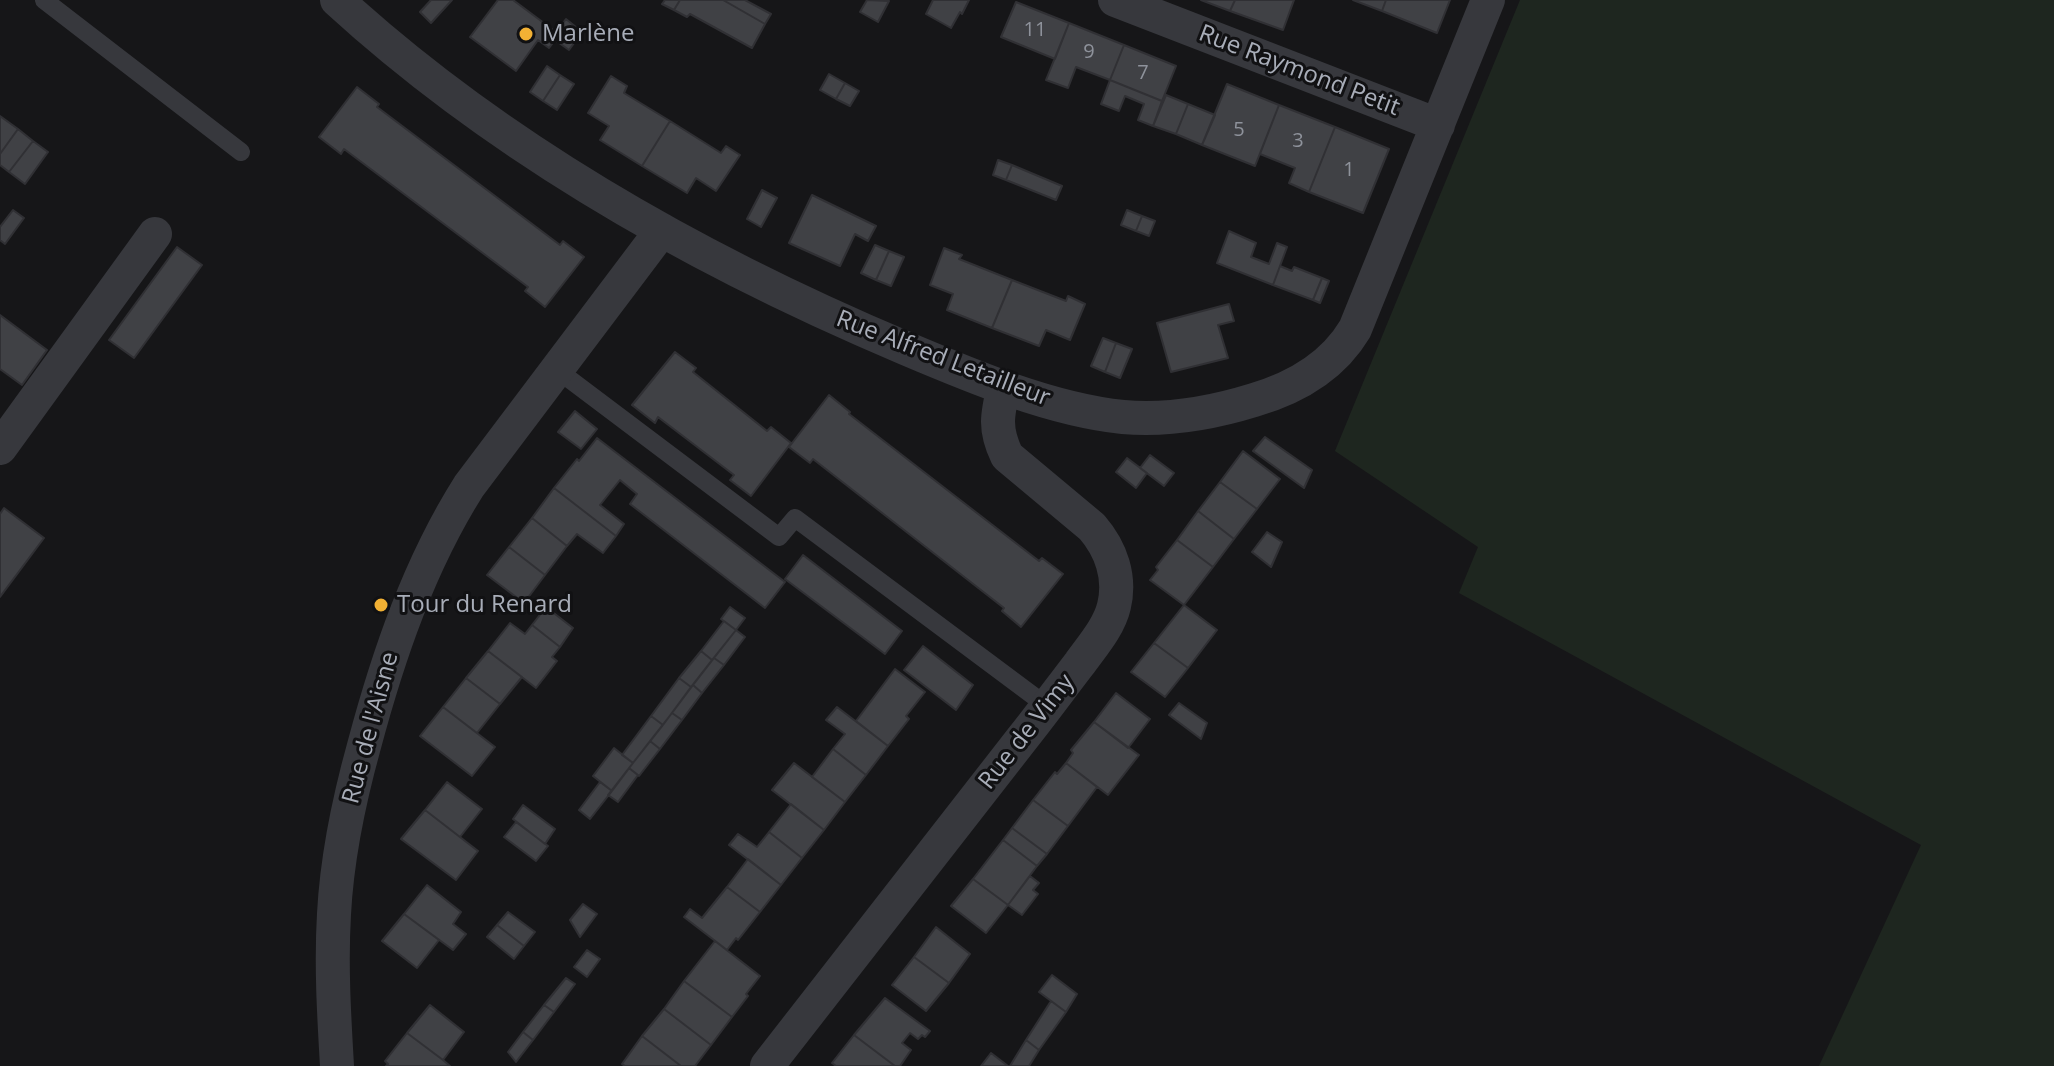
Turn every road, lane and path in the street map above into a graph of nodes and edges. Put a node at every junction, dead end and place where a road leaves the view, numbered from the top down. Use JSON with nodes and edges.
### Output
{"nodes":[{"id":1,"x":44,"y":0,"type":"edge"},
{"id":2,"x":337,"y":0,"type":"edge"},
{"id":3,"x":1115,"y":0,"type":"edge"},
{"id":4,"x":1488,"y":0,"type":"edge"},
{"id":5,"x":1438,"y":125,"type":"junction"},
{"id":6,"x":241,"y":152,"type":"dead end"},
{"id":7,"x":662,"y":230,"type":"junction"},
{"id":8,"x":155,"y":234,"type":"dead end"},
{"id":9,"x":556,"y":369,"type":"junction"},
{"id":10,"x":1004,"y":386,"type":"junction"},
{"id":11,"x":6,"y":426,"type":"edge"},
{"id":12,"x":1047,"y":706,"type":"junction"},
{"id":13,"x":337,"y":1066,"type":"edge"},
{"id":14,"x":767,"y":1066,"type":"edge"}],
"edges":[{"from":1,"to":6,"type":"lane"},
{"from":2,"to":7,"type":"street","name":"Rue Alfred Letailleur"},
{"from":3,"to":5,"type":"street","name":"Rue Raymond Petit"},
{"from":4,"to":5,"type":"street","name":"Rue Alfred Letailleur"},
{"from":5,"to":10,"type":"street","name":"Rue Alfred Letailleur"},
{"from":7,"to":9,"type":"street","name":"Rue de l'Aisne"},
{"from":7,"to":10,"type":"street","name":"Rue Alfred Letailleur"},
{"from":8,"to":11,"type":"street"},
{"from":9,"to":12,"type":"lane"},
{"from":9,"to":13,"type":"street","name":"Rue de l'Aisne"},
{"from":10,"to":12,"type":"street","name":"Rue de Vimy"},
{"from":12,"to":14,"type":"street","name":"Rue de Vimy"}]}
